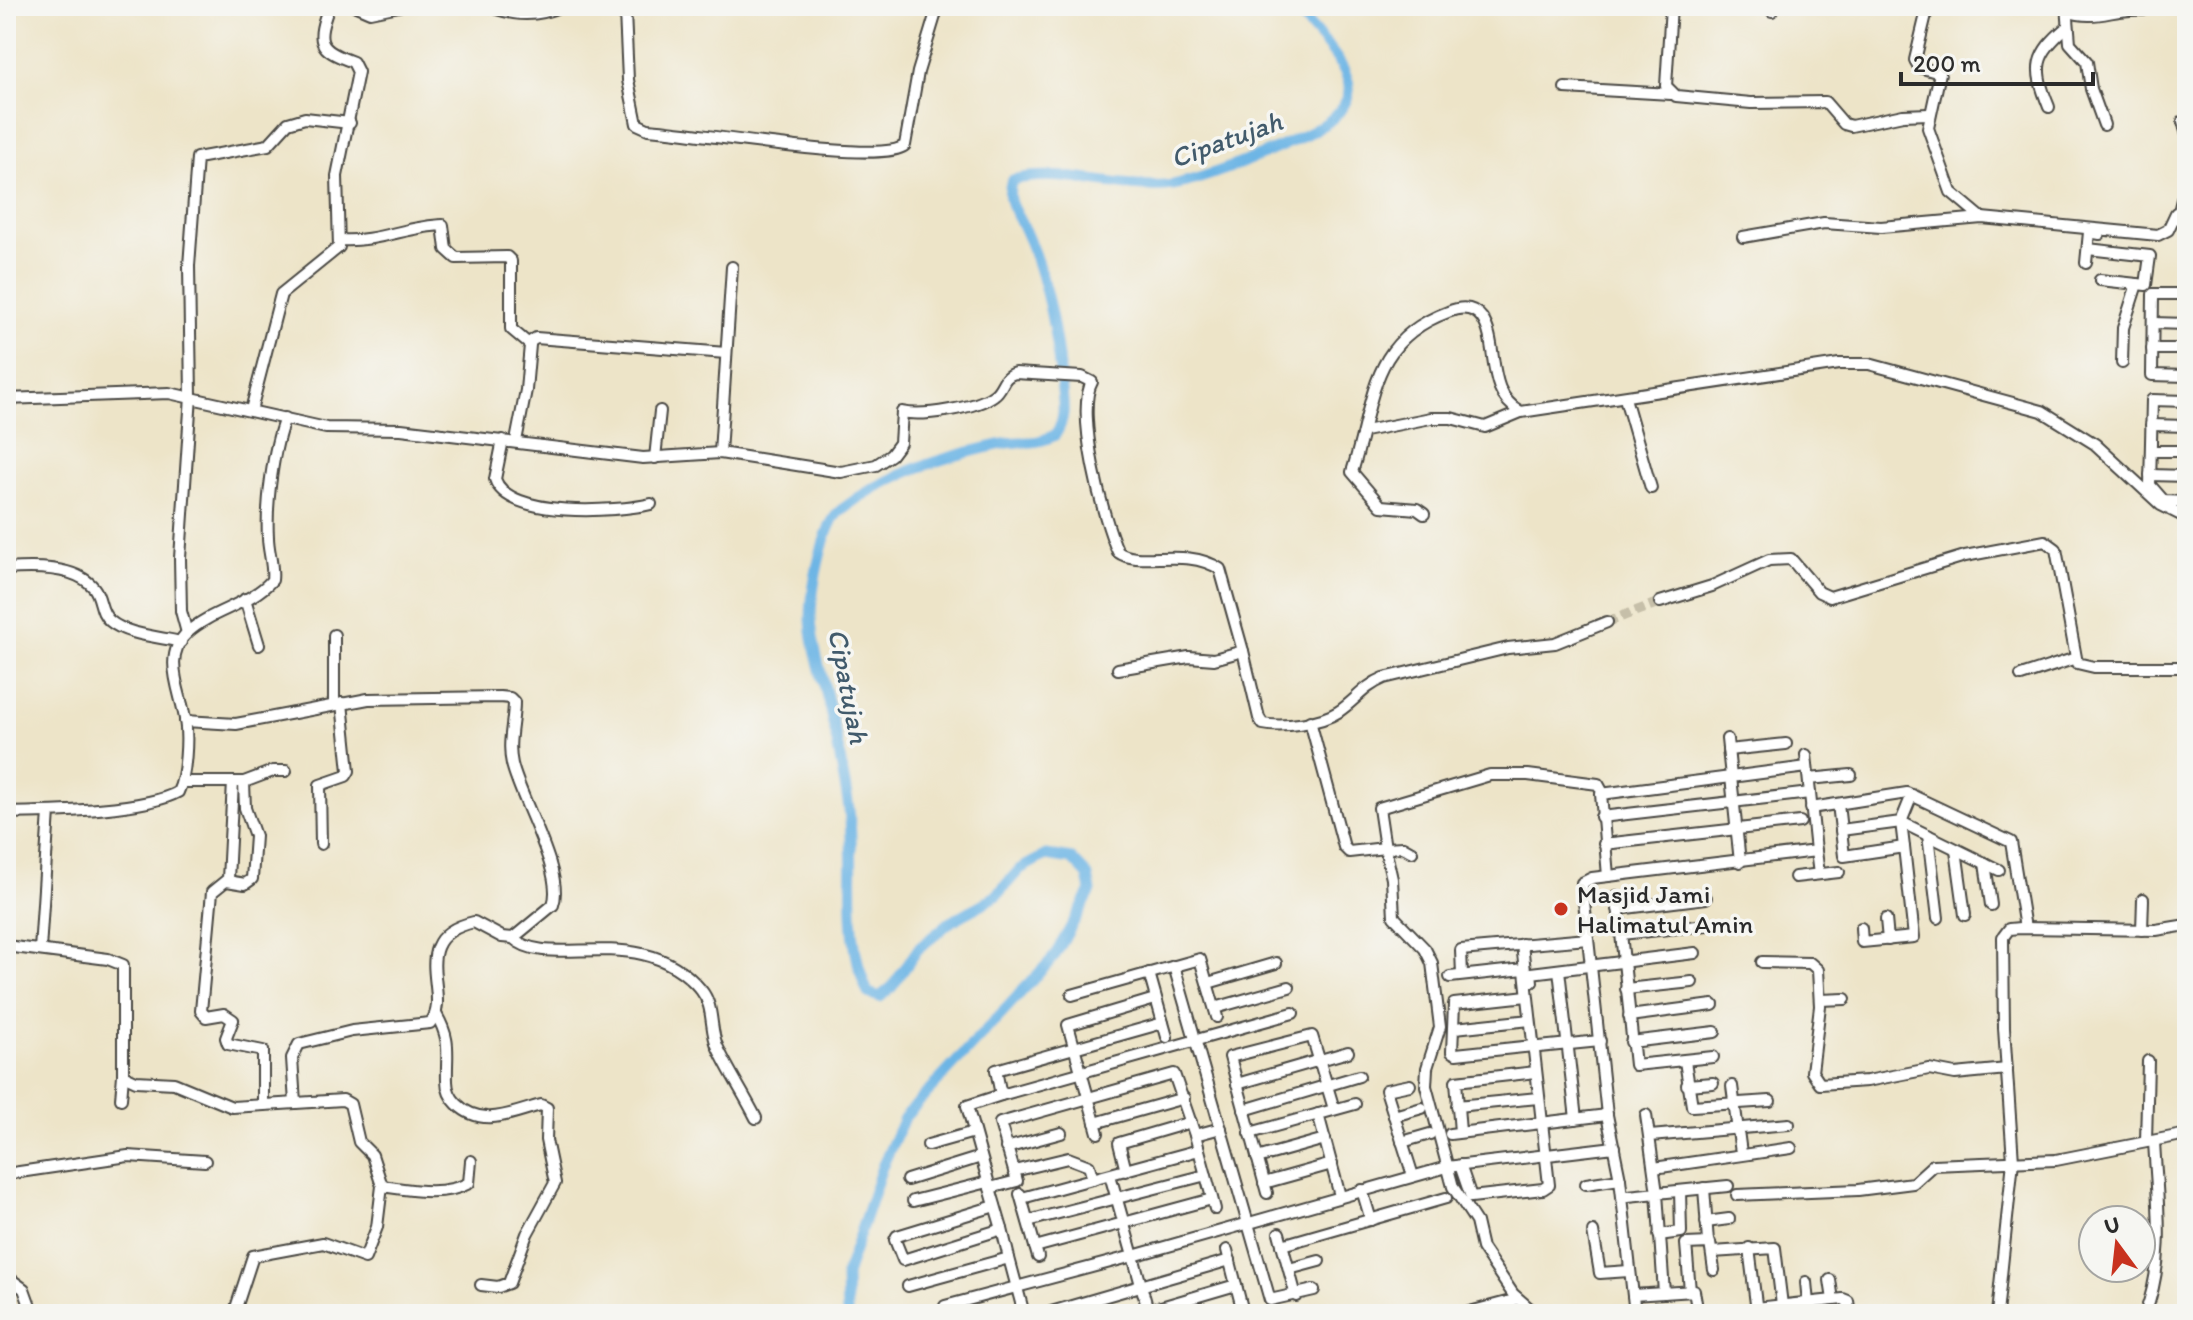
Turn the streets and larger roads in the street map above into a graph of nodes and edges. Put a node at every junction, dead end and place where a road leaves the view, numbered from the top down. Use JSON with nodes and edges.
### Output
{"nodes":[{"id":1,"x":329,"y":6,"type":"edge"},
{"id":2,"x":356,"y":6,"type":"edge"},
{"id":3,"x":399,"y":6,"type":"edge"},
{"id":4,"x":489,"y":6,"type":"edge"},
{"id":5,"x":561,"y":6,"type":"edge"},
{"id":6,"x":618,"y":6,"type":"edge"},
{"id":7,"x":938,"y":6,"type":"edge"},
{"id":8,"x":1671,"y":6,"type":"edge"},
{"id":9,"x":1928,"y":6,"type":"edge"},
{"id":10,"x":2067,"y":9,"type":"edge"},
{"id":11,"x":2143,"y":10,"type":"dead end"},
{"id":12,"x":2067,"y":27,"type":"junction"},
{"id":13,"x":1565,"y":88,"type":"dead end"},
{"id":14,"x":1671,"y":94,"type":"junction"},
{"id":15,"x":2049,"y":107,"type":"dead end"},
{"id":16,"x":1929,"y":114,"type":"junction"},
{"id":17,"x":2183,"y":121,"type":"dead end"},
{"id":18,"x":350,"y":123,"type":"junction"},
{"id":19,"x":2104,"y":125,"type":"dead end"},
{"id":20,"x":2187,"y":135,"type":"edge"},
{"id":21,"x":2187,"y":179,"type":"edge"},
{"id":22,"x":2183,"y":212,"type":"edge"},
{"id":23,"x":1982,"y":218,"type":"junction"},
{"id":24,"x":1743,"y":237,"type":"dead end"},
{"id":25,"x":2151,"y":239,"type":"dead end"},
{"id":26,"x":340,"y":240,"type":"junction"},
{"id":27,"x":2088,"y":249,"type":"junction"},
{"id":28,"x":2086,"y":263,"type":"dead end"},
{"id":29,"x":732,"y":267,"type":"dead end"},
{"id":30,"x":2100,"y":280,"type":"dead end"},
{"id":31,"x":2146,"y":288,"type":"junction"},
{"id":32,"x":2187,"y":294,"type":"edge"},
{"id":33,"x":2153,"y":323,"type":"junction"},
{"id":34,"x":2187,"y":324,"type":"edge"},
{"id":35,"x":530,"y":342,"type":"junction"},
{"id":36,"x":2152,"y":349,"type":"junction"},
{"id":37,"x":2187,"y":349,"type":"edge"},
{"id":38,"x":726,"y":353,"type":"junction"},
{"id":39,"x":2122,"y":363,"type":"dead end"},
{"id":40,"x":2187,"y":376,"type":"edge"},
{"id":41,"x":191,"y":396,"type":"junction"},
{"id":42,"x":1625,"y":398,"type":"junction"},
{"id":43,"x":6,"y":399,"type":"edge"},
{"id":44,"x":2187,"y":401,"type":"edge"},
{"id":45,"x":251,"y":410,"type":"junction"},
{"id":46,"x":660,"y":411,"type":"dead end"},
{"id":47,"x":1521,"y":412,"type":"junction"},
{"id":48,"x":285,"y":418,"type":"junction"},
{"id":49,"x":2151,"y":425,"type":"junction"},
{"id":50,"x":2187,"y":426,"type":"edge"},
{"id":51,"x":1365,"y":431,"type":"junction"},
{"id":52,"x":503,"y":440,"type":"junction"},
{"id":53,"x":516,"y":441,"type":"junction"},
{"id":54,"x":2151,"y":451,"type":"junction"},
{"id":55,"x":2187,"y":451,"type":"edge"},
{"id":56,"x":720,"y":453,"type":"junction"},
{"id":57,"x":655,"y":458,"type":"junction"},
{"id":58,"x":2150,"y":475,"type":"junction"},
{"id":59,"x":2187,"y":476,"type":"edge"},
{"id":60,"x":1651,"y":488,"type":"dead end"},
{"id":61,"x":2187,"y":502,"type":"edge"},
{"id":62,"x":651,"y":504,"type":"dead end"},
{"id":63,"x":1424,"y":514,"type":"dead end"},
{"id":64,"x":2187,"y":518,"type":"edge"},
{"id":65,"x":6,"y":569,"type":"edge"},
{"id":66,"x":245,"y":599,"type":"junction"},
{"id":67,"x":1660,"y":602,"type":"tunnel mouth"},
{"id":68,"x":1607,"y":622,"type":"tunnel mouth"},
{"id":69,"x":334,"y":635,"type":"dead end"},
{"id":70,"x":184,"y":638,"type":"junction"},
{"id":71,"x":259,"y":645,"type":"dead end"},
{"id":72,"x":1243,"y":651,"type":"junction"},
{"id":73,"x":2073,"y":659,"type":"junction"},
{"id":74,"x":2187,"y":667,"type":"edge"},
{"id":75,"x":1118,"y":669,"type":"dead end"},
{"id":76,"x":2021,"y":676,"type":"dead end"},
{"id":77,"x":338,"y":704,"type":"junction"},
{"id":78,"x":185,"y":721,"type":"junction"},
{"id":79,"x":1310,"y":721,"type":"junction"},
{"id":80,"x":1786,"y":744,"type":"dead end"},
{"id":81,"x":1806,"y":755,"type":"dead end"},
{"id":82,"x":1807,"y":767,"type":"junction"},
{"id":83,"x":286,"y":771,"type":"dead end"},
{"id":84,"x":1851,"y":775,"type":"dead end"},
{"id":85,"x":1731,"y":776,"type":"junction"},
{"id":86,"x":1809,"y":779,"type":"junction"},
{"id":87,"x":182,"y":782,"type":"junction"},
{"id":88,"x":238,"y":782,"type":"junction"},
{"id":89,"x":1603,"y":793,"type":"junction"},
{"id":90,"x":1810,"y":793,"type":"junction"},
{"id":91,"x":1912,"y":795,"type":"junction"},
{"id":92,"x":1734,"y":803,"type":"junction"},
{"id":93,"x":1838,"y":804,"type":"junction"},
{"id":94,"x":1811,"y":808,"type":"junction"},
{"id":95,"x":49,"y":812,"type":"junction"},
{"id":96,"x":6,"y":813,"type":"edge"},
{"id":97,"x":1601,"y":817,"type":"junction"},
{"id":98,"x":1800,"y":822,"type":"dead end"},
{"id":99,"x":1901,"y":822,"type":"junction"},
{"id":100,"x":1737,"y":829,"type":"junction"},
{"id":101,"x":1841,"y":830,"type":"junction"},
{"id":102,"x":1928,"y":835,"type":"junction"},
{"id":103,"x":321,"y":844,"type":"dead end"},
{"id":104,"x":1604,"y":844,"type":"junction"},
{"id":105,"x":1904,"y":847,"type":"junction"},
{"id":106,"x":1385,"y":848,"type":"junction"},
{"id":107,"x":1956,"y":850,"type":"junction"},
{"id":108,"x":1816,"y":851,"type":"junction"},
{"id":109,"x":1412,"y":852,"type":"dead end"},
{"id":110,"x":1740,"y":862,"type":"junction"},
{"id":111,"x":1985,"y":863,"type":"junction"},
{"id":112,"x":1999,"y":870,"type":"dead end"},
{"id":113,"x":1839,"y":872,"type":"dead end"},
{"id":114,"x":1819,"y":874,"type":"junction"},
{"id":115,"x":1608,"y":876,"type":"junction"},
{"id":116,"x":1795,"y":877,"type":"dead end"},
{"id":117,"x":227,"y":881,"type":"junction"},
{"id":118,"x":1617,"y":896,"type":"dead end"},
{"id":119,"x":1706,"y":898,"type":"dead end"},
{"id":120,"x":2143,"y":899,"type":"dead end"},
{"id":121,"x":1991,"y":905,"type":"dead end"},
{"id":122,"x":1618,"y":909,"type":"junction"},
{"id":123,"x":1965,"y":915,"type":"dead end"},
{"id":124,"x":1938,"y":918,"type":"dead end"},
{"id":125,"x":1886,"y":919,"type":"dead end"},
{"id":126,"x":1707,"y":925,"type":"dead end"},
{"id":127,"x":2187,"y":925,"type":"edge"},
{"id":128,"x":1861,"y":928,"type":"dead end"},
{"id":129,"x":2020,"y":928,"type":"junction"},
{"id":130,"x":2142,"y":930,"type":"junction"},
{"id":131,"x":1621,"y":934,"type":"junction"},
{"id":132,"x":513,"y":938,"type":"junction"},
{"id":133,"x":1588,"y":939,"type":"junction"},
{"id":134,"x":1888,"y":940,"type":"junction"},
{"id":135,"x":1525,"y":944,"type":"junction"},
{"id":136,"x":6,"y":946,"type":"edge"},
{"id":137,"x":40,"y":950,"type":"junction"},
{"id":138,"x":1695,"y":953,"type":"dead end"},
{"id":139,"x":1623,"y":962,"type":"junction"},
{"id":140,"x":1762,"y":962,"type":"dead end"},
{"id":141,"x":1276,"y":963,"type":"dead end"},
{"id":142,"x":1174,"y":966,"type":"junction"},
{"id":143,"x":1591,"y":966,"type":"junction"},
{"id":144,"x":1524,"y":969,"type":"junction"},
{"id":145,"x":1559,"y":970,"type":"junction"},
{"id":146,"x":1149,"y":973,"type":"junction"},
{"id":147,"x":1692,"y":982,"type":"dead end"},
{"id":148,"x":1208,"y":983,"type":"junction"},
{"id":149,"x":1289,"y":987,"type":"dead end"},
{"id":150,"x":1626,"y":989,"type":"junction"},
{"id":151,"x":1072,"y":995,"type":"dead end"},
{"id":152,"x":1527,"y":996,"type":"junction"},
{"id":153,"x":1155,"y":999,"type":"junction"},
{"id":154,"x":1845,"y":999,"type":"dead end"},
{"id":155,"x":1820,"y":1000,"type":"junction"},
{"id":156,"x":1713,"y":1005,"type":"dead end"},
{"id":157,"x":1293,"y":1013,"type":"dead end"},
{"id":158,"x":436,"y":1014,"type":"junction"},
{"id":159,"x":1629,"y":1016,"type":"junction"},
{"id":160,"x":1530,"y":1020,"type":"junction"},
{"id":161,"x":1163,"y":1023,"type":"junction"},
{"id":162,"x":1455,"y":1028,"type":"junction"},
{"id":163,"x":1715,"y":1032,"type":"dead end"},
{"id":164,"x":1167,"y":1037,"type":"dead end"},
{"id":165,"x":1196,"y":1040,"type":"junction"},
{"id":166,"x":1600,"y":1041,"type":"junction"},
{"id":167,"x":1631,"y":1042,"type":"junction"},
{"id":168,"x":1567,"y":1044,"type":"junction"},
{"id":169,"x":1536,"y":1047,"type":"junction"},
{"id":170,"x":1074,"y":1050,"type":"junction"},
{"id":171,"x":1348,"y":1052,"type":"dead end"},
{"id":172,"x":1713,"y":1057,"type":"dead end"},
{"id":173,"x":1321,"y":1060,"type":"junction"},
{"id":174,"x":1685,"y":1061,"type":"junction"},
{"id":175,"x":2148,"y":1061,"type":"dead end"},
{"id":176,"x":2007,"y":1069,"type":"junction"},
{"id":177,"x":1536,"y":1072,"type":"junction"},
{"id":178,"x":1081,"y":1074,"type":"junction"},
{"id":179,"x":123,"y":1075,"type":"junction"},
{"id":180,"x":1359,"y":1076,"type":"dead end"},
{"id":181,"x":1713,"y":1083,"type":"dead end"},
{"id":182,"x":1237,"y":1084,"type":"junction"},
{"id":183,"x":1327,"y":1085,"type":"junction"},
{"id":184,"x":1410,"y":1085,"type":"dead end"},
{"id":185,"x":1687,"y":1085,"type":"junction"},
{"id":186,"x":1732,"y":1086,"type":"dead end"},
{"id":187,"x":1001,"y":1095,"type":"junction"},
{"id":188,"x":1088,"y":1098,"type":"junction"},
{"id":189,"x":1184,"y":1098,"type":"junction"},
{"id":190,"x":1538,"y":1098,"type":"junction"},
{"id":191,"x":121,"y":1099,"type":"dead end"},
{"id":192,"x":1770,"y":1101,"type":"dead end"},
{"id":193,"x":295,"y":1103,"type":"junction"},
{"id":194,"x":263,"y":1104,"type":"junction"},
{"id":195,"x":1355,"y":1104,"type":"dead end"},
{"id":196,"x":1734,"y":1104,"type":"junction"},
{"id":197,"x":1457,"y":1106,"type":"junction"},
{"id":198,"x":1422,"y":1108,"type":"dead end"},
{"id":199,"x":1334,"y":1109,"type":"junction"},
{"id":200,"x":1244,"y":1110,"type":"junction"},
{"id":201,"x":1318,"y":1114,"type":"junction"},
{"id":202,"x":1607,"y":1115,"type":"junction"},
{"id":203,"x":1646,"y":1115,"type":"dead end"},
{"id":204,"x":1394,"y":1116,"type":"junction"},
{"id":205,"x":756,"y":1118,"type":"dead end"},
{"id":206,"x":1576,"y":1119,"type":"junction"},
{"id":207,"x":1191,"y":1122,"type":"junction"},
{"id":208,"x":1544,"y":1122,"type":"junction"},
{"id":209,"x":1789,"y":1124,"type":"dead end"},
{"id":210,"x":1221,"y":1128,"type":"junction"},
{"id":211,"x":1737,"y":1128,"type":"junction"},
{"id":212,"x":974,"y":1132,"type":"junction"},
{"id":213,"x":1061,"y":1133,"type":"dead end"},
{"id":214,"x":1250,"y":1133,"type":"junction"},
{"id":215,"x":1430,"y":1134,"type":"dead end"},
{"id":216,"x":2187,"y":1134,"type":"edge"},
{"id":217,"x":1195,"y":1135,"type":"junction"},
{"id":218,"x":1650,"y":1136,"type":"junction"},
{"id":219,"x":1325,"y":1139,"type":"junction"},
{"id":220,"x":1402,"y":1142,"type":"junction"},
{"id":221,"x":2150,"y":1142,"type":"junction"},
{"id":222,"x":928,"y":1145,"type":"dead end"},
{"id":223,"x":1614,"y":1147,"type":"junction"},
{"id":224,"x":1006,"y":1148,"type":"junction"},
{"id":225,"x":1791,"y":1148,"type":"dead end"},
{"id":226,"x":1199,"y":1150,"type":"junction"},
{"id":227,"x":1741,"y":1153,"type":"junction"},
{"id":228,"x":1548,"y":1155,"type":"junction"},
{"id":229,"x":981,"y":1157,"type":"junction"},
{"id":230,"x":1257,"y":1158,"type":"junction"},
{"id":231,"x":205,"y":1161,"type":"dead end"},
{"id":232,"x":471,"y":1161,"type":"dead end"},
{"id":233,"x":2013,"y":1161,"type":"junction"},
{"id":234,"x":1332,"y":1164,"type":"junction"},
{"id":235,"x":1460,"y":1165,"type":"junction"},
{"id":236,"x":1447,"y":1167,"type":"junction"},
{"id":237,"x":1654,"y":1168,"type":"junction"},
{"id":238,"x":1126,"y":1171,"type":"junction"},
{"id":239,"x":6,"y":1174,"type":"edge"},
{"id":240,"x":1110,"y":1175,"type":"junction"},
{"id":241,"x":1206,"y":1175,"type":"junction"},
{"id":242,"x":1016,"y":1176,"type":"junction"},
{"id":243,"x":1413,"y":1176,"type":"junction"},
{"id":244,"x":1093,"y":1179,"type":"junction"},
{"id":245,"x":1620,"y":1179,"type":"junction"},
{"id":246,"x":907,"y":1180,"type":"dead end"},
{"id":247,"x":1586,"y":1184,"type":"dead end"},
{"id":248,"x":989,"y":1185,"type":"junction"},
{"id":249,"x":382,"y":1186,"type":"junction"},
{"id":250,"x":1362,"y":1190,"type":"junction"},
{"id":251,"x":1680,"y":1191,"type":"junction"},
{"id":252,"x":1704,"y":1191,"type":"junction"},
{"id":253,"x":1657,"y":1193,"type":"junction"},
{"id":254,"x":1340,"y":1196,"type":"junction"},
{"id":255,"x":1628,"y":1196,"type":"dead end"},
{"id":256,"x":1022,"y":1198,"type":"junction"},
{"id":257,"x":1446,"y":1198,"type":"dead end"},
{"id":258,"x":1117,"y":1200,"type":"junction"},
{"id":259,"x":913,"y":1201,"type":"dead end"},
{"id":260,"x":995,"y":1206,"type":"junction"},
{"id":261,"x":1729,"y":1219,"type":"dead end"},
{"id":262,"x":1371,"y":1220,"type":"junction"},
{"id":263,"x":1028,"y":1221,"type":"junction"},
{"id":264,"x":1706,"y":1222,"type":"junction"},
{"id":265,"x":1248,"y":1223,"type":"junction"},
{"id":266,"x":1123,"y":1224,"type":"junction"},
{"id":267,"x":1002,"y":1229,"type":"junction"},
{"id":268,"x":1593,"y":1232,"type":"dead end"},
{"id":269,"x":1681,"y":1232,"type":"junction"},
{"id":270,"x":1659,"y":1235,"type":"junction"},
{"id":271,"x":1685,"y":1247,"type":"junction"},
{"id":272,"x":1710,"y":1247,"type":"junction"},
{"id":273,"x":1749,"y":1248,"type":"junction"},
{"id":274,"x":1133,"y":1256,"type":"junction"},
{"id":275,"x":1009,"y":1258,"type":"junction"},
{"id":276,"x":1319,"y":1261,"type":"dead end"},
{"id":277,"x":1289,"y":1269,"type":"junction"},
{"id":278,"x":1714,"y":1270,"type":"dead end"},
{"id":279,"x":1629,"y":1271,"type":"junction"},
{"id":280,"x":6,"y":1276,"type":"edge"},
{"id":281,"x":1830,"y":1280,"type":"dead end"},
{"id":282,"x":1806,"y":1282,"type":"dead end"},
{"id":283,"x":481,"y":1285,"type":"dead end"},
{"id":284,"x":1141,"y":1285,"type":"junction"},
{"id":285,"x":1236,"y":1285,"type":"junction"},
{"id":286,"x":908,"y":1286,"type":"dead end"},
{"id":287,"x":1017,"y":1287,"type":"junction"},
{"id":288,"x":1314,"y":1290,"type":"dead end"},
{"id":289,"x":1690,"y":1291,"type":"junction"},
{"id":290,"x":1664,"y":1293,"type":"junction"},
{"id":291,"x":1633,"y":1295,"type":"junction"},
{"id":292,"x":1296,"y":1296,"type":"junction"},
{"id":293,"x":1518,"y":1299,"type":"junction"},
{"id":294,"x":1047,"y":1300,"type":"dead end"},
{"id":295,"x":1833,"y":1300,"type":"junction"},
{"id":296,"x":1808,"y":1303,"type":"junction"},
{"id":297,"x":1782,"y":1305,"type":"junction"},
{"id":298,"x":945,"y":1306,"type":"dead end"},
{"id":299,"x":1757,"y":1311,"type":"edge"},
{"id":300,"x":1052,"y":1313,"type":"edge"},
{"id":301,"x":1144,"y":1313,"type":"edge"},
{"id":302,"x":33,"y":1314,"type":"edge"},
{"id":303,"x":234,"y":1314,"type":"edge"},
{"id":304,"x":1024,"y":1314,"type":"edge"},
{"id":305,"x":1231,"y":1314,"type":"edge"},
{"id":306,"x":1462,"y":1314,"type":"edge"},
{"id":307,"x":1536,"y":1314,"type":"edge"},
{"id":308,"x":1635,"y":1314,"type":"edge"},
{"id":309,"x":1698,"y":1314,"type":"edge"},
{"id":310,"x":1850,"y":1314,"type":"edge"},
{"id":311,"x":1997,"y":1314,"type":"edge"},
{"id":312,"x":2145,"y":1314,"type":"edge"}],
"edges":[{"from":1,"to":18,"type":"street"},
{"from":2,"to":3,"type":"street"},
{"from":4,"to":5,"type":"street"},
{"from":6,"to":7,"type":"street"},
{"from":8,"to":14,"type":"street"},
{"from":9,"to":16,"type":"street"},
{"from":10,"to":11,"type":"street"},
{"from":10,"to":12,"type":"street"},
{"from":12,"to":15,"type":"street"},
{"from":12,"to":19,"type":"street"},
{"from":13,"to":14,"type":"street"},
{"from":14,"to":16,"type":"street"},
{"from":16,"to":23,"type":"street"},
{"from":17,"to":20,"type":"street"},
{"from":18,"to":26,"type":"street"},
{"from":18,"to":41,"type":"street"},
{"from":21,"to":22,"type":"street"},
{"from":22,"to":23,"type":"street"},
{"from":23,"to":24,"type":"street"},
{"from":25,"to":27,"type":"street"},
{"from":26,"to":35,"type":"street"},
{"from":26,"to":45,"type":"street"},
{"from":27,"to":28,"type":"street"},
{"from":27,"to":31,"type":"street"},
{"from":29,"to":38,"type":"street"},
{"from":30,"to":31,"type":"street"},
{"from":31,"to":32,"type":"street"},
{"from":31,"to":33,"type":"street"},
{"from":31,"to":39,"type":"street"},
{"from":33,"to":34,"type":"street"},
{"from":33,"to":36,"type":"street"},
{"from":35,"to":38,"type":"street"},
{"from":35,"to":53,"type":"street"},
{"from":36,"to":37,"type":"street"},
{"from":36,"to":40,"type":"street"},
{"from":38,"to":56,"type":"street"},
{"from":41,"to":43,"type":"street"},
{"from":41,"to":45,"type":"street"},
{"from":41,"to":70,"type":"street"},
{"from":42,"to":47,"type":"street"},
{"from":42,"to":60,"type":"street"},
{"from":42,"to":64,"type":"street"},
{"from":44,"to":49,"type":"street"},
{"from":45,"to":48,"type":"street"},
{"from":46,"to":57,"type":"street"},
{"from":47,"to":51,"type":"street"},
{"from":47,"to":51,"type":"street"},
{"from":48,"to":52,"type":"street"},
{"from":48,"to":66,"type":"street"},
{"from":49,"to":50,"type":"street"},
{"from":49,"to":54,"type":"street"},
{"from":51,"to":63,"type":"street"},
{"from":52,"to":53,"type":"street"},
{"from":52,"to":62,"type":"street"},
{"from":53,"to":57,"type":"street"},
{"from":54,"to":55,"type":"street"},
{"from":54,"to":58,"type":"street"},
{"from":56,"to":57,"type":"street"},
{"from":56,"to":72,"type":"street"},
{"from":58,"to":59,"type":"street"},
{"from":58,"to":61,"type":"street"},
{"from":65,"to":70,"type":"street"},
{"from":66,"to":70,"type":"street"},
{"from":66,"to":71,"type":"street"},
{"from":67,"to":73,"type":"street"},
{"from":68,"to":79,"type":"street"},
{"from":69,"to":77,"type":"street"},
{"from":70,"to":78,"type":"street"},
{"from":72,"to":75,"type":"street"},
{"from":72,"to":79,"type":"street"},
{"from":73,"to":74,"type":"street"},
{"from":73,"to":76,"type":"street"},
{"from":77,"to":78,"type":"street"},
{"from":77,"to":103,"type":"street"},
{"from":77,"to":132,"type":"street"},
{"from":78,"to":87,"type":"street"},
{"from":79,"to":106,"type":"street"},
{"from":80,"to":85,"type":"street"},
{"from":81,"to":82,"type":"street"},
{"from":82,"to":85,"type":"street"},
{"from":82,"to":86,"type":"street"},
{"from":83,"to":88,"type":"street"},
{"from":84,"to":86,"type":"street"},
{"from":85,"to":89,"type":"street"},
{"from":85,"to":92,"type":"street"},
{"from":86,"to":90,"type":"street"},
{"from":87,"to":88,"type":"street"},
{"from":87,"to":95,"type":"street"},
{"from":88,"to":117,"type":"street"},
{"from":88,"to":117,"type":"street"},
{"from":89,"to":97,"type":"street"},
{"from":89,"to":106,"type":"street"},
{"from":90,"to":92,"type":"street"},
{"from":90,"to":94,"type":"street"},
{"from":91,"to":93,"type":"street"},
{"from":91,"to":99,"type":"street"},
{"from":91,"to":129,"type":"street"},
{"from":92,"to":97,"type":"street"},
{"from":92,"to":100,"type":"street"},
{"from":93,"to":94,"type":"street"},
{"from":93,"to":101,"type":"street"},
{"from":94,"to":108,"type":"street"},
{"from":95,"to":96,"type":"street"},
{"from":95,"to":137,"type":"street"},
{"from":97,"to":104,"type":"street"},
{"from":98,"to":100,"type":"street"},
{"from":99,"to":101,"type":"street"},
{"from":99,"to":102,"type":"street"},
{"from":99,"to":105,"type":"street"},
{"from":100,"to":104,"type":"street"},
{"from":100,"to":110,"type":"street"},
{"from":101,"to":105,"type":"street"},
{"from":102,"to":107,"type":"street"},
{"from":102,"to":124,"type":"street"},
{"from":104,"to":115,"type":"street"},
{"from":105,"to":134,"type":"street"},
{"from":106,"to":109,"type":"street"},
{"from":106,"to":236,"type":"street"},
{"from":107,"to":111,"type":"street"},
{"from":107,"to":123,"type":"street"},
{"from":108,"to":110,"type":"street"},
{"from":108,"to":114,"type":"street"},
{"from":110,"to":115,"type":"street"},
{"from":111,"to":112,"type":"street"},
{"from":111,"to":121,"type":"street"},
{"from":113,"to":114,"type":"street"},
{"from":114,"to":116,"type":"street"},
{"from":115,"to":133,"type":"street"},
{"from":117,"to":194,"type":"street"},
{"from":118,"to":122,"type":"street"},
{"from":119,"to":122,"type":"street"},
{"from":120,"to":130,"type":"street"},
{"from":122,"to":131,"type":"street"},
{"from":125,"to":134,"type":"street"},
{"from":126,"to":131,"type":"street"},
{"from":127,"to":130,"type":"street"},
{"from":128,"to":134,"type":"street"},
{"from":129,"to":130,"type":"street"},
{"from":129,"to":176,"type":"street"},
{"from":131,"to":139,"type":"street"},
{"from":132,"to":158,"type":"street"},
{"from":132,"to":205,"type":"street"},
{"from":133,"to":135,"type":"street"},
{"from":133,"to":143,"type":"street"},
{"from":135,"to":144,"type":"street"},
{"from":135,"to":144,"type":"street"},
{"from":136,"to":137,"type":"street"},
{"from":137,"to":179,"type":"street"},
{"from":138,"to":139,"type":"street"},
{"from":139,"to":143,"type":"street"},
{"from":139,"to":150,"type":"street"},
{"from":140,"to":155,"type":"street"},
{"from":141,"to":148,"type":"street"},
{"from":142,"to":146,"type":"street"},
{"from":142,"to":148,"type":"street"},
{"from":142,"to":165,"type":"street"},
{"from":143,"to":145,"type":"street"},
{"from":143,"to":166,"type":"street"},
{"from":144,"to":152,"type":"street"},
{"from":145,"to":168,"type":"street"},
{"from":145,"to":169,"type":"street"},
{"from":146,"to":151,"type":"street"},
{"from":146,"to":153,"type":"street"},
{"from":147,"to":150,"type":"street"},
{"from":148,"to":149,"type":"street"},
{"from":150,"to":159,"type":"street"},
{"from":152,"to":160,"type":"street"},
{"from":152,"to":162,"type":"street"},
{"from":153,"to":161,"type":"street"},
{"from":153,"to":170,"type":"street"},
{"from":154,"to":155,"type":"street"},
{"from":155,"to":176,"type":"street"},
{"from":156,"to":159,"type":"street"},
{"from":157,"to":165,"type":"street"},
{"from":158,"to":193,"type":"street"},
{"from":158,"to":283,"type":"street"},
{"from":159,"to":167,"type":"street"},
{"from":160,"to":162,"type":"street"},
{"from":160,"to":169,"type":"street"},
{"from":161,"to":164,"type":"street"},
{"from":161,"to":170,"type":"street"},
{"from":162,"to":169,"type":"street"},
{"from":163,"to":167,"type":"street"},
{"from":165,"to":178,"type":"street"},
{"from":165,"to":210,"type":"street"},
{"from":166,"to":168,"type":"street"},
{"from":166,"to":202,"type":"street"},
{"from":167,"to":174,"type":"street"},
{"from":168,"to":169,"type":"street"},
{"from":168,"to":206,"type":"street"},
{"from":169,"to":177,"type":"street"},
{"from":169,"to":208,"type":"street"},
{"from":170,"to":178,"type":"street"},
{"from":170,"to":187,"type":"street"},
{"from":171,"to":173,"type":"street"},
{"from":172,"to":174,"type":"street"},
{"from":173,"to":182,"type":"street"},
{"from":173,"to":182,"type":"street"},
{"from":173,"to":183,"type":"street"},
{"from":174,"to":185,"type":"street"},
{"from":175,"to":221,"type":"street"},
{"from":176,"to":233,"type":"street"},
{"from":177,"to":190,"type":"street"},
{"from":177,"to":197,"type":"street"},
{"from":178,"to":187,"type":"street"},
{"from":178,"to":188,"type":"street"},
{"from":179,"to":191,"type":"street"},
{"from":179,"to":194,"type":"street"},
{"from":180,"to":183,"type":"street"},
{"from":181,"to":185,"type":"street"},
{"from":182,"to":200,"type":"street"},
{"from":183,"to":199,"type":"street"},
{"from":183,"to":200,"type":"street"},
{"from":184,"to":204,"type":"street"},
{"from":185,"to":196,"type":"street"},
{"from":186,"to":196,"type":"street"},
{"from":187,"to":212,"type":"street"},
{"from":188,"to":189,"type":"street"},
{"from":188,"to":189,"type":"street"},
{"from":188,"to":224,"type":"street"},
{"from":189,"to":207,"type":"street"},
{"from":190,"to":197,"type":"street"},
{"from":190,"to":208,"type":"street"},
{"from":192,"to":196,"type":"street"},
{"from":193,"to":194,"type":"street"},
{"from":193,"to":249,"type":"street"},
{"from":195,"to":199,"type":"street"},
{"from":196,"to":211,"type":"street"},
{"from":197,"to":208,"type":"street"},
{"from":198,"to":204,"type":"street"},
{"from":199,"to":201,"type":"street"},
{"from":200,"to":214,"type":"street"},
{"from":201,"to":214,"type":"street"},
{"from":201,"to":219,"type":"street"},
{"from":202,"to":206,"type":"street"},
{"from":202,"to":223,"type":"street"},
{"from":203,"to":218,"type":"street"},
{"from":204,"to":220,"type":"street"},
{"from":206,"to":208,"type":"street"},
{"from":207,"to":217,"type":"street"},
{"from":207,"to":238,"type":"street"},
{"from":208,"to":228,"type":"street"},
{"from":209,"to":211,"type":"street"},
{"from":210,"to":217,"type":"street"},
{"from":210,"to":265,"type":"street"},
{"from":211,"to":218,"type":"street"},
{"from":211,"to":227,"type":"street"},
{"from":212,"to":222,"type":"street"},
{"from":212,"to":229,"type":"street"},
{"from":213,"to":224,"type":"street"},
{"from":214,"to":230,"type":"street"},
{"from":215,"to":220,"type":"street"},
{"from":216,"to":221,"type":"street"},
{"from":217,"to":226,"type":"street"},
{"from":218,"to":237,"type":"street"},
{"from":219,"to":230,"type":"street"},
{"from":219,"to":234,"type":"street"},
{"from":220,"to":243,"type":"street"},
{"from":221,"to":233,"type":"street"},
{"from":221,"to":312,"type":"street"},
{"from":223,"to":228,"type":"street"},
{"from":223,"to":245,"type":"street"},
{"from":224,"to":242,"type":"street"},
{"from":225,"to":227,"type":"street"},
{"from":226,"to":238,"type":"street"},
{"from":226,"to":241,"type":"street"},
{"from":227,"to":237,"type":"street"},
{"from":228,"to":235,"type":"street"},
{"from":228,"to":235,"type":"street"},
{"from":229,"to":246,"type":"street"},
{"from":229,"to":248,"type":"street"},
{"from":230,"to":234,"type":"street"},
{"from":231,"to":239,"type":"street"},
{"from":232,"to":249,"type":"street"},
{"from":233,"to":252,"type":"street"},
{"from":233,"to":311,"type":"street"},
{"from":234,"to":254,"type":"street"},
{"from":235,"to":236,"type":"street"},
{"from":236,"to":243,"type":"street"},
{"from":236,"to":293,"type":"street"},
{"from":237,"to":253,"type":"street"},
{"from":238,"to":240,"type":"street"},
{"from":240,"to":244,"type":"street"},
{"from":240,"to":258,"type":"street"},
{"from":241,"to":258,"type":"street"},
{"from":241,"to":266,"type":"street"},
{"from":242,"to":244,"type":"street"},
{"from":242,"to":248,"type":"street"},
{"from":242,"to":256,"type":"street"},
{"from":243,"to":250,"type":"street"},
{"from":244,"to":256,"type":"street"},
{"from":245,"to":247,"type":"street"},
{"from":245,"to":279,"type":"street"},
{"from":248,"to":259,"type":"street"},
{"from":248,"to":260,"type":"street"},
{"from":249,"to":303,"type":"street"},
{"from":250,"to":254,"type":"street"},
{"from":250,"to":262,"type":"street"},
{"from":251,"to":252,"type":"street"},
{"from":251,"to":253,"type":"street"},
{"from":251,"to":269,"type":"street"},
{"from":252,"to":264,"type":"street"},
{"from":253,"to":255,"type":"street"},
{"from":253,"to":270,"type":"street"},
{"from":254,"to":265,"type":"street"},
{"from":256,"to":263,"type":"street"},
{"from":257,"to":262,"type":"street"},
{"from":258,"to":263,"type":"street"},
{"from":258,"to":266,"type":"street"},
{"from":260,"to":267,"type":"street"},
{"from":260,"to":267,"type":"street"},
{"from":261,"to":264,"type":"street"},
{"from":262,"to":277,"type":"street"},
{"from":263,"to":266,"type":"street"},
{"from":264,"to":272,"type":"street"},
{"from":265,"to":274,"type":"street"},
{"from":265,"to":292,"type":"street"},
{"from":266,"to":274,"type":"street"},
{"from":267,"to":275,"type":"street"},
{"from":268,"to":279,"type":"street"},
{"from":269,"to":270,"type":"street"},
{"from":269,"to":271,"type":"street"},
{"from":270,"to":290,"type":"street"},
{"from":271,"to":272,"type":"street"},
{"from":271,"to":289,"type":"street"},
{"from":272,"to":273,"type":"street"},
{"from":272,"to":278,"type":"street"},
{"from":273,"to":297,"type":"street"},
{"from":273,"to":299,"type":"street"},
{"from":274,"to":284,"type":"street"},
{"from":274,"to":287,"type":"street"},
{"from":275,"to":286,"type":"street"},
{"from":275,"to":287,"type":"street"},
{"from":276,"to":277,"type":"street"},
{"from":277,"to":292,"type":"street"},
{"from":279,"to":291,"type":"street"},
{"from":280,"to":302,"type":"street"},
{"from":281,"to":295,"type":"street"},
{"from":282,"to":296,"type":"street"},
{"from":284,"to":285,"type":"street"},
{"from":284,"to":300,"type":"street"},
{"from":284,"to":301,"type":"street"},
{"from":285,"to":301,"type":"street"},
{"from":285,"to":305,"type":"street"},
{"from":287,"to":298,"type":"street"},
{"from":287,"to":304,"type":"street"},
{"from":288,"to":292,"type":"street"},
{"from":289,"to":290,"type":"street"},
{"from":289,"to":309,"type":"street"},
{"from":290,"to":291,"type":"street"},
{"from":291,"to":308,"type":"street"},
{"from":293,"to":306,"type":"street"},
{"from":293,"to":307,"type":"street"},
{"from":294,"to":300,"type":"street"},
{"from":295,"to":296,"type":"street"},
{"from":295,"to":310,"type":"street"},
{"from":296,"to":297,"type":"street"},
{"from":297,"to":299,"type":"street"}]}
